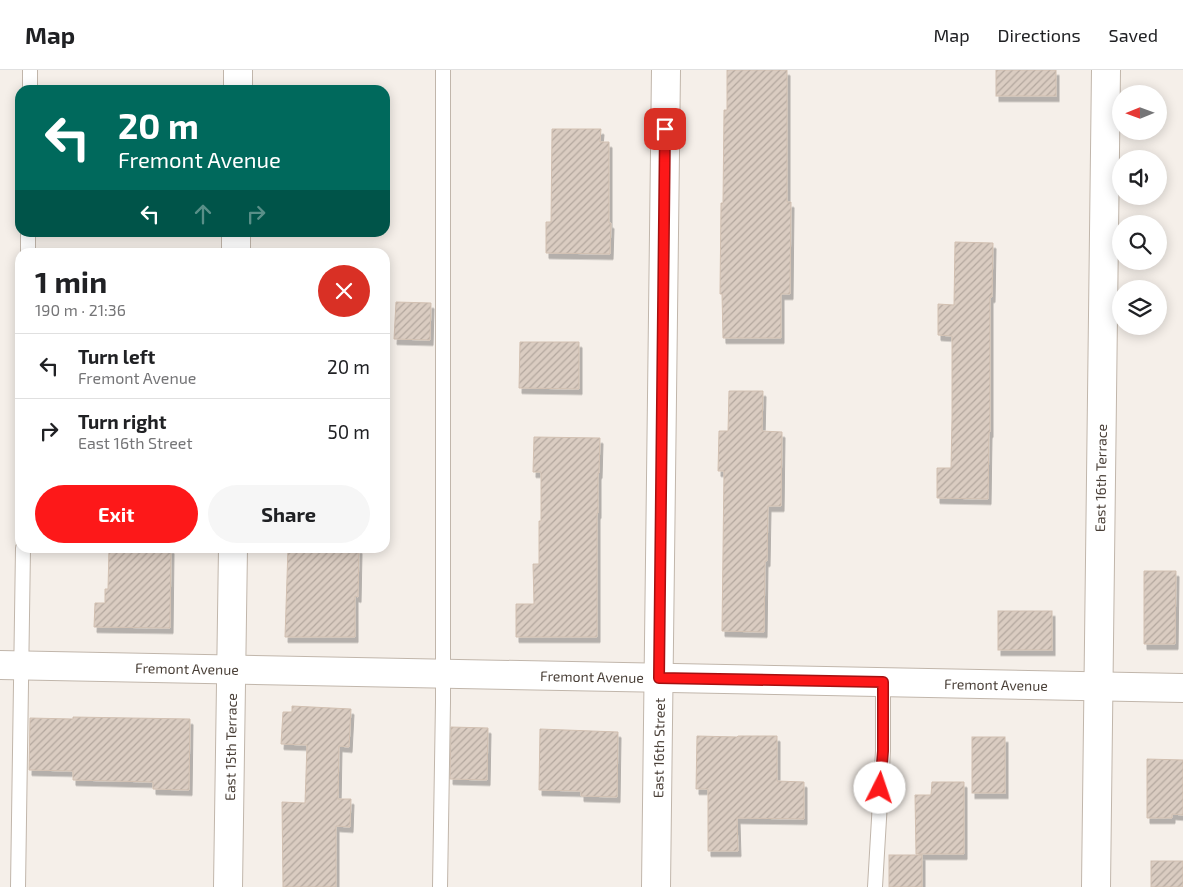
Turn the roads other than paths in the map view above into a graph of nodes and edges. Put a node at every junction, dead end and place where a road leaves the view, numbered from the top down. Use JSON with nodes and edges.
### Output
{"nodes":[{"id":1,"x":30,"y":70,"type":"edge"},
{"id":2,"x":238,"y":70,"type":"edge"},
{"id":3,"x":443,"y":70,"type":"edge"},
{"id":4,"x":666,"y":70,"type":"edge"},
{"id":5,"x":1106,"y":70,"type":"edge"},
{"id":6,"x":30,"y":85,"type":"edge"},
{"id":7,"x":238,"y":85,"type":"edge"},
{"id":8,"x":22,"y":553,"type":"edge"},
{"id":9,"x":233,"y":553,"type":"edge"},
{"id":10,"x":11,"y":665,"type":"edge"},
{"id":11,"x":232,"y":669,"type":"junction"},
{"id":12,"x":443,"y":674,"type":"junction"},
{"id":13,"x":659,"y":678,"type":"junction"},
{"id":14,"x":883,"y":682,"type":"junction"},
{"id":15,"x":1098,"y":687,"type":"junction"},
{"id":16,"x":1183,"y":688,"type":"edge"},
{"id":17,"x":18,"y":887,"type":"edge"},
{"id":18,"x":228,"y":887,"type":"edge"},
{"id":19,"x":440,"y":887,"type":"edge"},
{"id":20,"x":656,"y":887,"type":"edge"},
{"id":21,"x":874,"y":887,"type":"edge"},
{"id":22,"x":1096,"y":887,"type":"edge"}],
"edges":[{"from":1,"to":6,"type":"lane"},
{"from":2,"to":7,"type":"street"},
{"from":3,"to":12,"type":"lane"},
{"from":4,"to":13,"type":"street","name":"East 16th Street"},
{"from":5,"to":15,"type":"street","name":"East 16th Terrace"},
{"from":8,"to":10,"type":"lane"},
{"from":9,"to":11,"type":"street","name":"East 15th Terrace"},
{"from":10,"to":11,"type":"street","name":"Fremont Avenue"},
{"from":10,"to":17,"type":"lane"},
{"from":11,"to":12,"type":"street","name":"Fremont Avenue"},
{"from":11,"to":18,"type":"street","name":"East 15th Terrace"},
{"from":12,"to":13,"type":"street","name":"Fremont Avenue"},
{"from":12,"to":19,"type":"lane"},
{"from":13,"to":14,"type":"street","name":"Fremont Avenue"},
{"from":13,"to":20,"type":"street","name":"East 16th Street"},
{"from":14,"to":15,"type":"street","name":"Fremont Avenue"},
{"from":14,"to":21,"type":"lane"},
{"from":15,"to":16,"type":"street","name":"Fremont Avenue"},
{"from":15,"to":22,"type":"street","name":"East 16th Terrace"}]}
